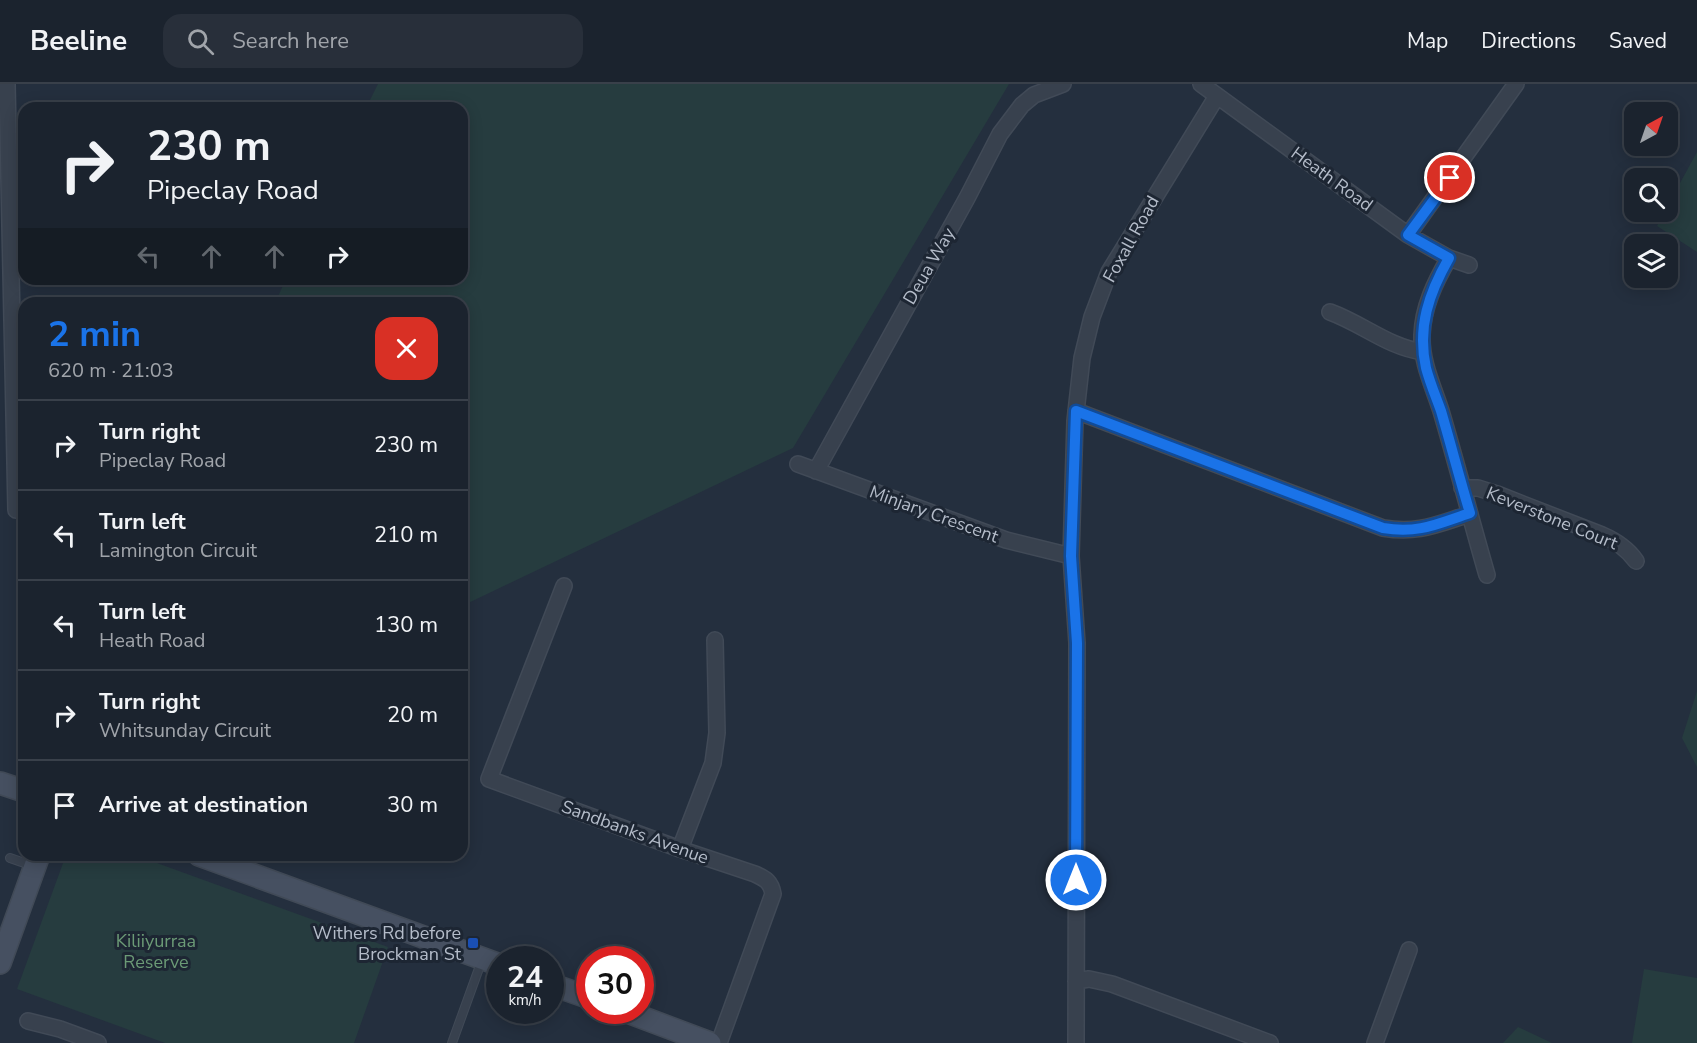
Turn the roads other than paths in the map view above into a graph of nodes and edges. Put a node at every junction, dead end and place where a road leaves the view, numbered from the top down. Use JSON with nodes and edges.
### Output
{"nodes":[{"id":1,"x":7,"y":84,"type":"edge"},
{"id":2,"x":1063,"y":84,"type":"edge"},
{"id":3,"x":1201,"y":84,"type":"edge"},
{"id":4,"x":1516,"y":84,"type":"edge"},
{"id":5,"x":1217,"y":96,"type":"junction"},
{"id":6,"x":1408,"y":235,"type":"junction"},
{"id":7,"x":1449,"y":258,"type":"junction"},
{"id":8,"x":1469,"y":265,"type":"dead end"},
{"id":9,"x":1330,"y":312,"type":"dead end"},
{"id":10,"x":6,"y":341,"type":"edge"},
{"id":11,"x":1423,"y":352,"type":"junction"},
{"id":12,"x":1076,"y":411,"type":"junction"},
{"id":13,"x":798,"y":464,"type":"dead end"},
{"id":14,"x":816,"y":471,"type":"junction"},
{"id":15,"x":18,"y":488,"type":"edge"},
{"id":16,"x":1462,"y":488,"type":"junction"},
{"id":17,"x":0,"y":504,"type":"edge"},
{"id":18,"x":18,"y":511,"type":"edge"},
{"id":19,"x":1470,"y":513,"type":"junction"},
{"id":20,"x":1071,"y":556,"type":"junction"},
{"id":21,"x":1636,"y":561,"type":"dead end"},
{"id":22,"x":1487,"y":575,"type":"dead end"},
{"id":23,"x":564,"y":586,"type":"dead end"},
{"id":24,"x":715,"y":640,"type":"dead end"},
{"id":25,"x":0,"y":783,"type":"edge"},
{"id":26,"x":18,"y":790,"type":"edge"},
{"id":27,"x":680,"y":849,"type":"junction"},
{"id":28,"x":10,"y":858,"type":"dead end"},
{"id":29,"x":18,"y":859,"type":"edge"},
{"id":30,"x":37,"y":861,"type":"edge"},
{"id":31,"x":215,"y":861,"type":"edge"},
{"id":32,"x":1409,"y":950,"type":"dead end"},
{"id":33,"x":486,"y":960,"type":"edge"},
{"id":34,"x":0,"y":963,"type":"edge"},
{"id":35,"x":486,"y":972,"type":"edge"},
{"id":36,"x":1076,"y":981,"type":"junction"},
{"id":37,"x":28,"y":1021,"type":"dead end"},
{"id":38,"x":650,"y":1024,"type":"edge"},
{"id":39,"x":674,"y":1036,"type":"edge"},
{"id":40,"x":98,"y":1043,"type":"edge"},
{"id":41,"x":452,"y":1043,"type":"edge"},
{"id":42,"x":710,"y":1043,"type":"edge"},
{"id":43,"x":719,"y":1043,"type":"edge"},
{"id":44,"x":1076,"y":1043,"type":"edge"},
{"id":45,"x":1270,"y":1043,"type":"edge"},
{"id":46,"x":1375,"y":1043,"type":"edge"}],
"edges":[{"from":1,"to":10,"type":"street"},
{"from":2,"to":14,"type":"street","name":"Deua Way"},
{"from":3,"to":5,"type":"street","name":"Heath Road"},
{"from":4,"to":6,"type":"street"},
{"from":5,"to":6,"type":"street","name":"Heath Road"},
{"from":5,"to":12,"type":"street","name":"Foxall Road"},
{"from":6,"to":7,"type":"street","name":"Heath Road"},
{"from":7,"to":8,"type":"street","name":"Heath Road"},
{"from":7,"to":11,"type":"street"},
{"from":9,"to":11,"type":"street"},
{"from":10,"to":15,"type":"street"},
{"from":11,"to":16,"type":"street"},
{"from":12,"to":19,"type":"street"},
{"from":12,"to":20,"type":"street","name":"Foxall Road"},
{"from":13,"to":14,"type":"street","name":"Minjary Crescent"},
{"from":14,"to":20,"type":"street","name":"Minjary Crescent"},
{"from":16,"to":19,"type":"street"},
{"from":16,"to":21,"type":"street","name":"Keverstone Court"},
{"from":17,"to":18,"type":"street"},
{"from":19,"to":22,"type":"street"},
{"from":20,"to":36,"type":"street","name":"Foxall Road"},
{"from":23,"to":27,"type":"street","name":"Sandbanks Avenue"},
{"from":24,"to":27,"type":"street"},
{"from":25,"to":26,"type":"street"},
{"from":27,"to":43,"type":"street","name":"Sandbanks Avenue"},
{"from":28,"to":29,"type":"lane"},
{"from":30,"to":34,"type":"street"},
{"from":31,"to":33,"type":"street"},
{"from":32,"to":46,"type":"street"},
{"from":35,"to":41,"type":"lane"},
{"from":36,"to":44,"type":"street","name":"Foxall Road"},
{"from":36,"to":45,"type":"street"},
{"from":37,"to":40,"type":"street"},
{"from":38,"to":39,"type":"street"},
{"from":39,"to":42,"type":"street"}]}
